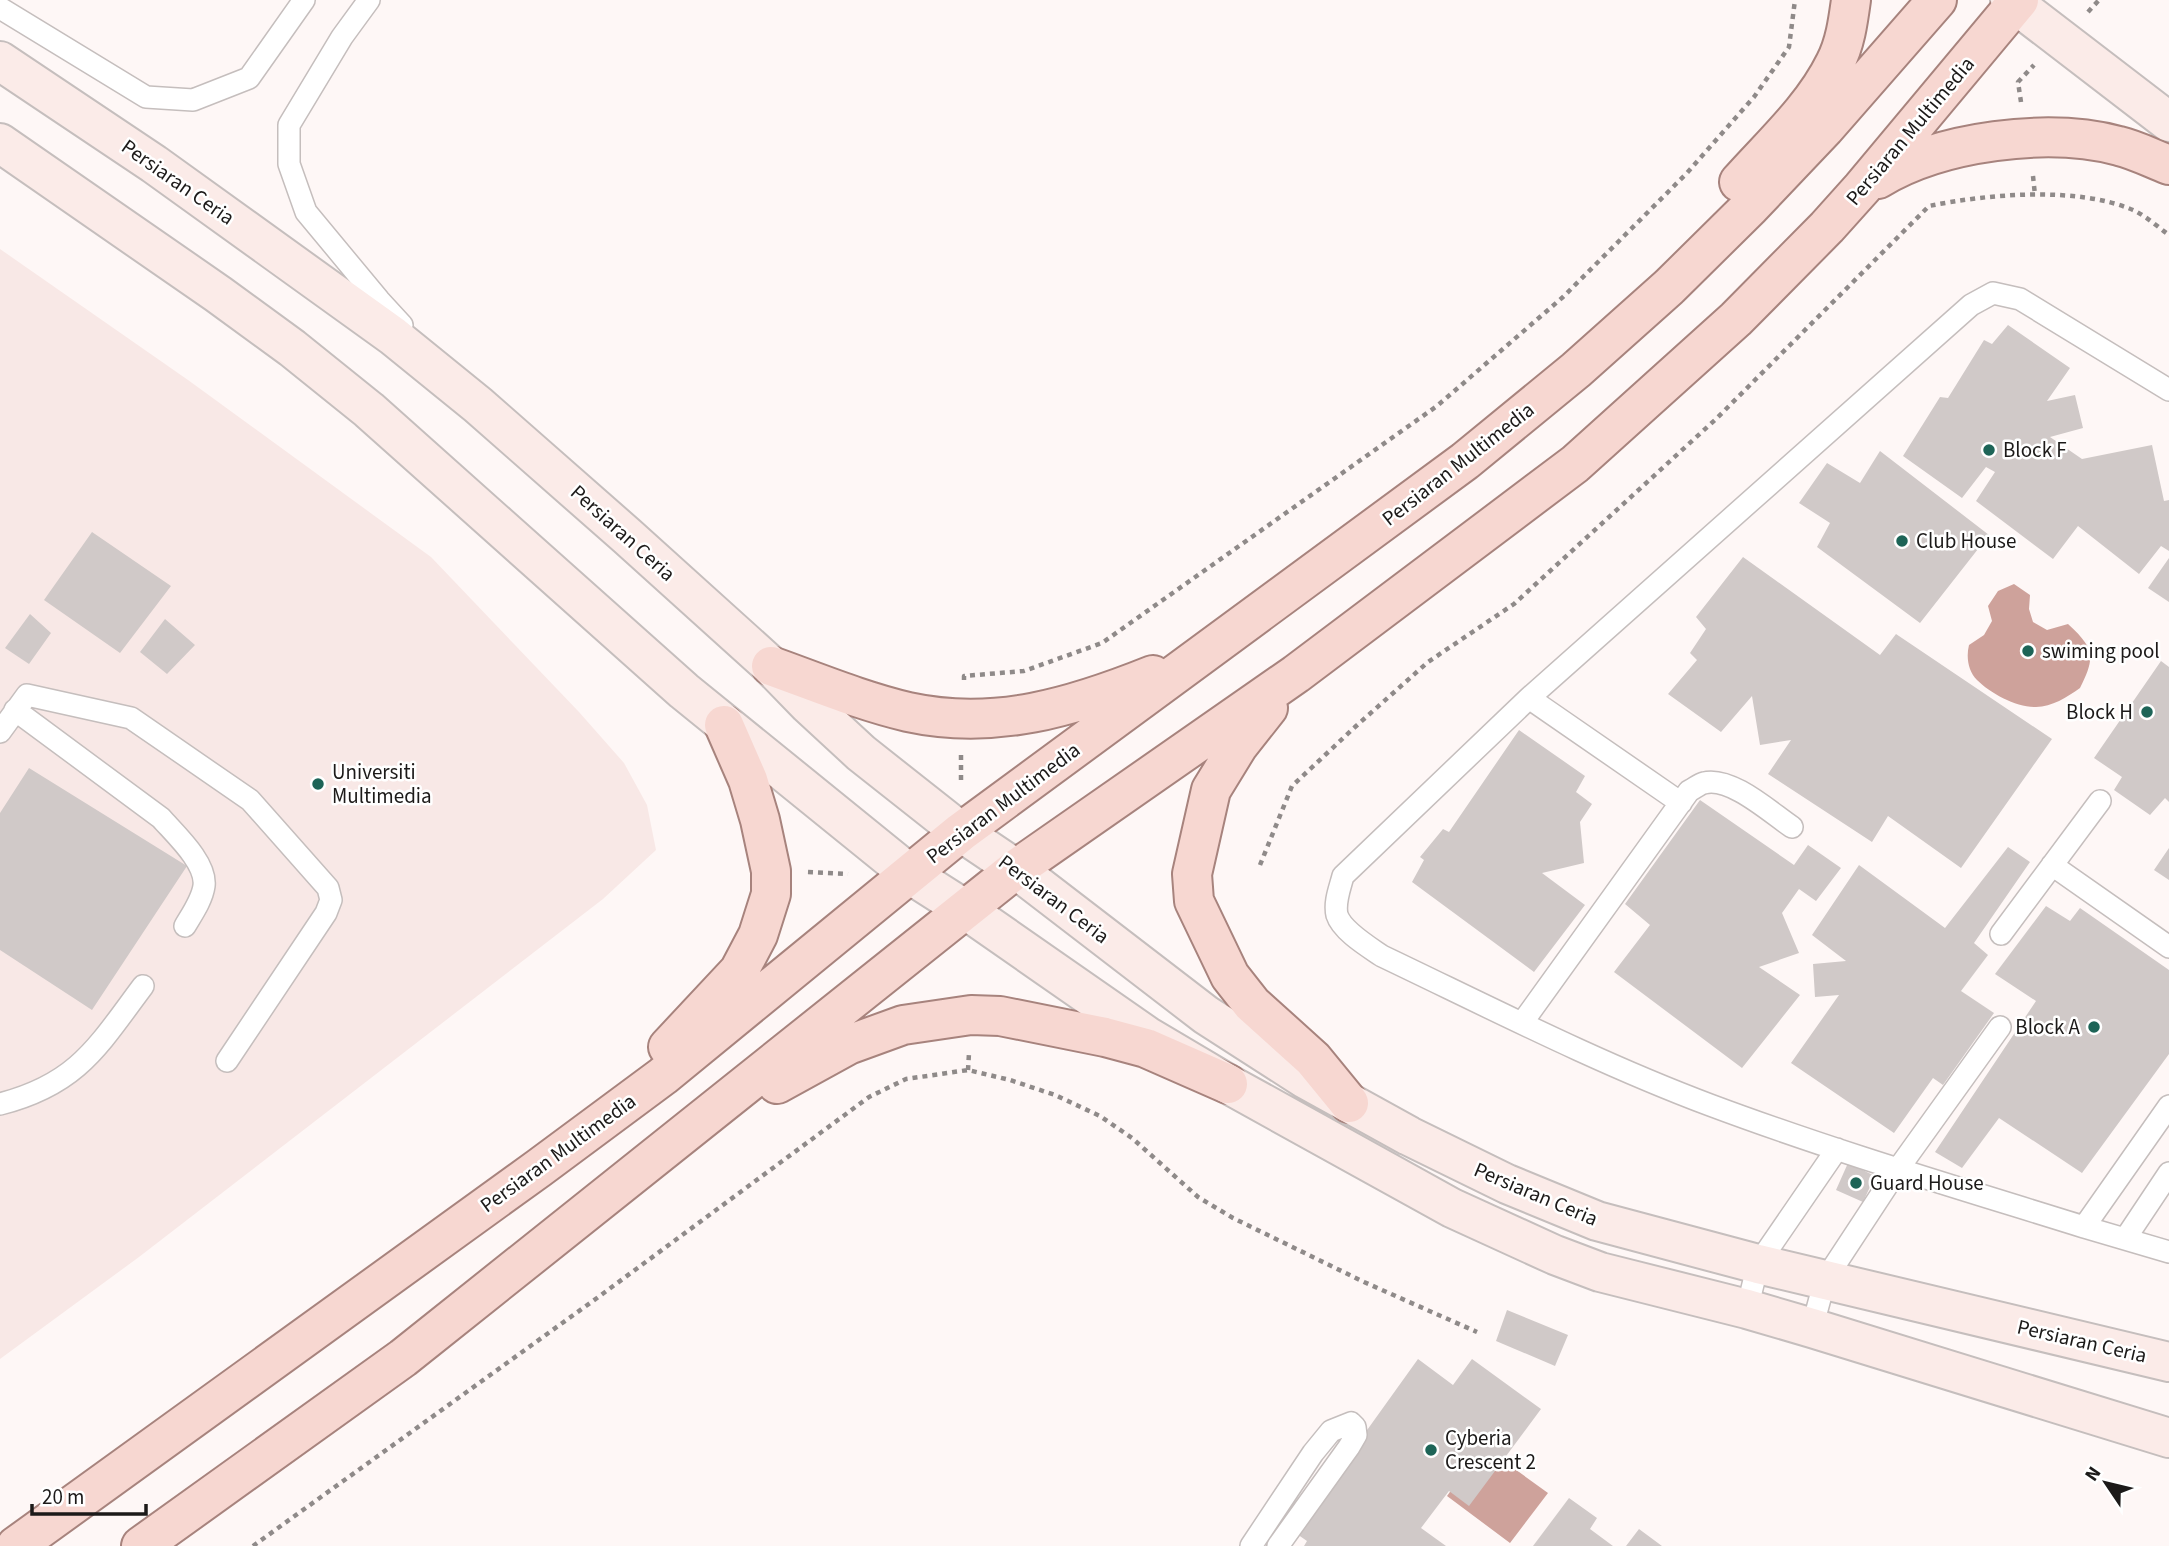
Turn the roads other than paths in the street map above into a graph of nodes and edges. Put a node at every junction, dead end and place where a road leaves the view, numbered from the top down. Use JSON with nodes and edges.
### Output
{"nodes":[{"id":1,"x":304,"y":0,"type":"edge"},
{"id":2,"x":369,"y":0,"type":"edge"},
{"id":3,"x":1851,"y":0,"type":"edge"},
{"id":4,"x":1937,"y":0,"type":"edge"},
{"id":5,"x":2015,"y":1,"type":"edge"},
{"id":6,"x":0,"y":8,"type":"edge"},
{"id":7,"x":0,"y":61,"type":"edge"},
{"id":8,"x":2169,"y":122,"type":"edge"},
{"id":9,"x":0,"y":143,"type":"edge"},
{"id":10,"x":2169,"y":165,"type":"edge"},
{"id":11,"x":1862,"y":188,"type":"junction"},
{"id":12,"x":2169,"y":390,"type":"edge"},
{"id":13,"x":478,"y":405,"type":"junction"},
{"id":14,"x":1465,"y":461,"type":"junction"},
{"id":15,"x":1260,"y":613,"type":"junction"},
{"id":16,"x":771,"y":666,"type":"junction"},
{"id":17,"x":1296,"y":674,"type":"junction"},
{"id":18,"x":1529,"y":698,"type":"junction"},
{"id":19,"x":15,"y":710,"type":"junction"},
{"id":20,"x":724,"y":725,"type":"junction"},
{"id":21,"x":0,"y":732,"type":"edge"},
{"id":22,"x":2100,"y":801,"type":"dead end"},
{"id":23,"x":1681,"y":803,"type":"junction"},
{"id":24,"x":1792,"y":827,"type":"dead end"},
{"id":25,"x":961,"y":832,"type":"junction"},
{"id":26,"x":2052,"y":865,"type":"junction"},
{"id":27,"x":1016,"y":869,"type":"junction"},
{"id":28,"x":911,"y":875,"type":"junction"},
{"id":29,"x":966,"y":910,"type":"junction"},
{"id":30,"x":185,"y":926,"type":"dead end"},
{"id":31,"x":2001,"y":934,"type":"dead end"},
{"id":32,"x":2169,"y":947,"type":"edge"},
{"id":33,"x":144,"y":986,"type":"dead end"},
{"id":34,"x":1522,"y":1023,"type":"junction"},
{"id":35,"x":2000,"y":1027,"type":"dead end"},
{"id":36,"x":228,"y":1061,"type":"dead end"},
{"id":37,"x":1228,"y":1084,"type":"junction"},
{"id":38,"x":1349,"y":1103,"type":"junction"},
{"id":39,"x":0,"y":1104,"type":"edge"},
{"id":40,"x":2169,"y":1106,"type":"edge"},
{"id":41,"x":1837,"y":1149,"type":"junction"},
{"id":42,"x":539,"y":1168,"type":"junction"},
{"id":43,"x":1898,"y":1169,"type":"junction"},
{"id":44,"x":2169,"y":1173,"type":"edge"},
{"id":45,"x":635,"y":1174,"type":"junction"},
{"id":46,"x":2084,"y":1227,"type":"junction"},
{"id":47,"x":2125,"y":1239,"type":"junction"},
{"id":48,"x":2169,"y":1252,"type":"edge"},
{"id":49,"x":1758,"y":1264,"type":"junction"},
{"id":50,"x":1825,"y":1280,"type":"junction"},
{"id":51,"x":1747,"y":1309,"type":"junction"},
{"id":52,"x":1812,"y":1328,"type":"junction"},
{"id":53,"x":2169,"y":1362,"type":"edge"},
{"id":54,"x":2169,"y":1438,"type":"edge"},
{"id":55,"x":16,"y":1546,"type":"edge"},
{"id":56,"x":141,"y":1546,"type":"edge"},
{"id":57,"x":1251,"y":1546,"type":"edge"},
{"id":58,"x":1278,"y":1546,"type":"edge"}],
"edges":[{"from":1,"to":6,"type":"lane"},
{"from":2,"to":13,"type":"lane"},
{"from":3,"to":14,"type":"main road"},
{"from":4,"to":14,"type":"main road","name":"Persiaran Multimedia"},
{"from":5,"to":8,"type":"street"},
{"from":5,"to":11,"type":"main road","name":"Persiaran Multimedia"},
{"from":7,"to":13,"type":"street","name":"Persiaran Ceria"},
{"from":9,"to":20,"type":"street"},
{"from":10,"to":11,"type":"main road"},
{"from":11,"to":17,"type":"main road","name":"Persiaran Multimedia"},
{"from":12,"to":18,"type":"lane"},
{"from":13,"to":16,"type":"street","name":"Persiaran Ceria"},
{"from":14,"to":15,"type":"main road","name":"Persiaran Multimedia"},
{"from":15,"to":16,"type":"main road"},
{"from":15,"to":25,"type":"main road","name":"Persiaran Multimedia"},
{"from":16,"to":25,"type":"street","name":"Persiaran Ceria"},
{"from":17,"to":27,"type":"main road","name":"Persiaran Multimedia"},
{"from":17,"to":38,"type":"main road"},
{"from":18,"to":23,"type":"lane"},
{"from":18,"to":34,"type":"lane"},
{"from":19,"to":21,"type":"lane"},
{"from":19,"to":30,"type":"lane"},
{"from":19,"to":36,"type":"lane"},
{"from":20,"to":28,"type":"street"},
{"from":20,"to":42,"type":"main road"},
{"from":22,"to":26,"type":"lane"},
{"from":23,"to":24,"type":"lane"},
{"from":23,"to":34,"type":"lane"},
{"from":25,"to":27,"type":"street","name":"Persiaran Ceria"},
{"from":25,"to":28,"type":"main road","name":"Persiaran Multimedia"},
{"from":26,"to":31,"type":"lane"},
{"from":26,"to":32,"type":"lane"},
{"from":27,"to":29,"type":"main road","name":"Persiaran Multimedia"},
{"from":27,"to":38,"type":"street","name":"Persiaran Ceria"},
{"from":28,"to":29,"type":"street"},
{"from":28,"to":42,"type":"main road","name":"Persiaran Multimedia"},
{"from":29,"to":37,"type":"street"},
{"from":29,"to":45,"type":"main road","name":"Persiaran Multimedia"},
{"from":33,"to":39,"type":"lane"},
{"from":34,"to":41,"type":"lane"},
{"from":35,"to":43,"type":"lane"},
{"from":37,"to":45,"type":"main road"},
{"from":37,"to":51,"type":"street"},
{"from":38,"to":49,"type":"street","name":"Persiaran Ceria"},
{"from":40,"to":46,"type":"lane"},
{"from":41,"to":43,"type":"lane"},
{"from":41,"to":49,"type":"lane"},
{"from":42,"to":55,"type":"main road","name":"Persiaran Multimedia"},
{"from":43,"to":46,"type":"lane"},
{"from":43,"to":50,"type":"lane"},
{"from":44,"to":47,"type":"lane"},
{"from":45,"to":56,"type":"main road","name":"Persiaran Multimedia"},
{"from":46,"to":47,"type":"lane"},
{"from":47,"to":48,"type":"lane"},
{"from":49,"to":50,"type":"street","name":"Persiaran Ceria"},
{"from":49,"to":51,"type":"lane"},
{"from":50,"to":52,"type":"lane"},
{"from":50,"to":53,"type":"street","name":"Persiaran Ceria"},
{"from":51,"to":52,"type":"street"},
{"from":52,"to":54,"type":"street"},
{"from":57,"to":58,"type":"lane"}]}
